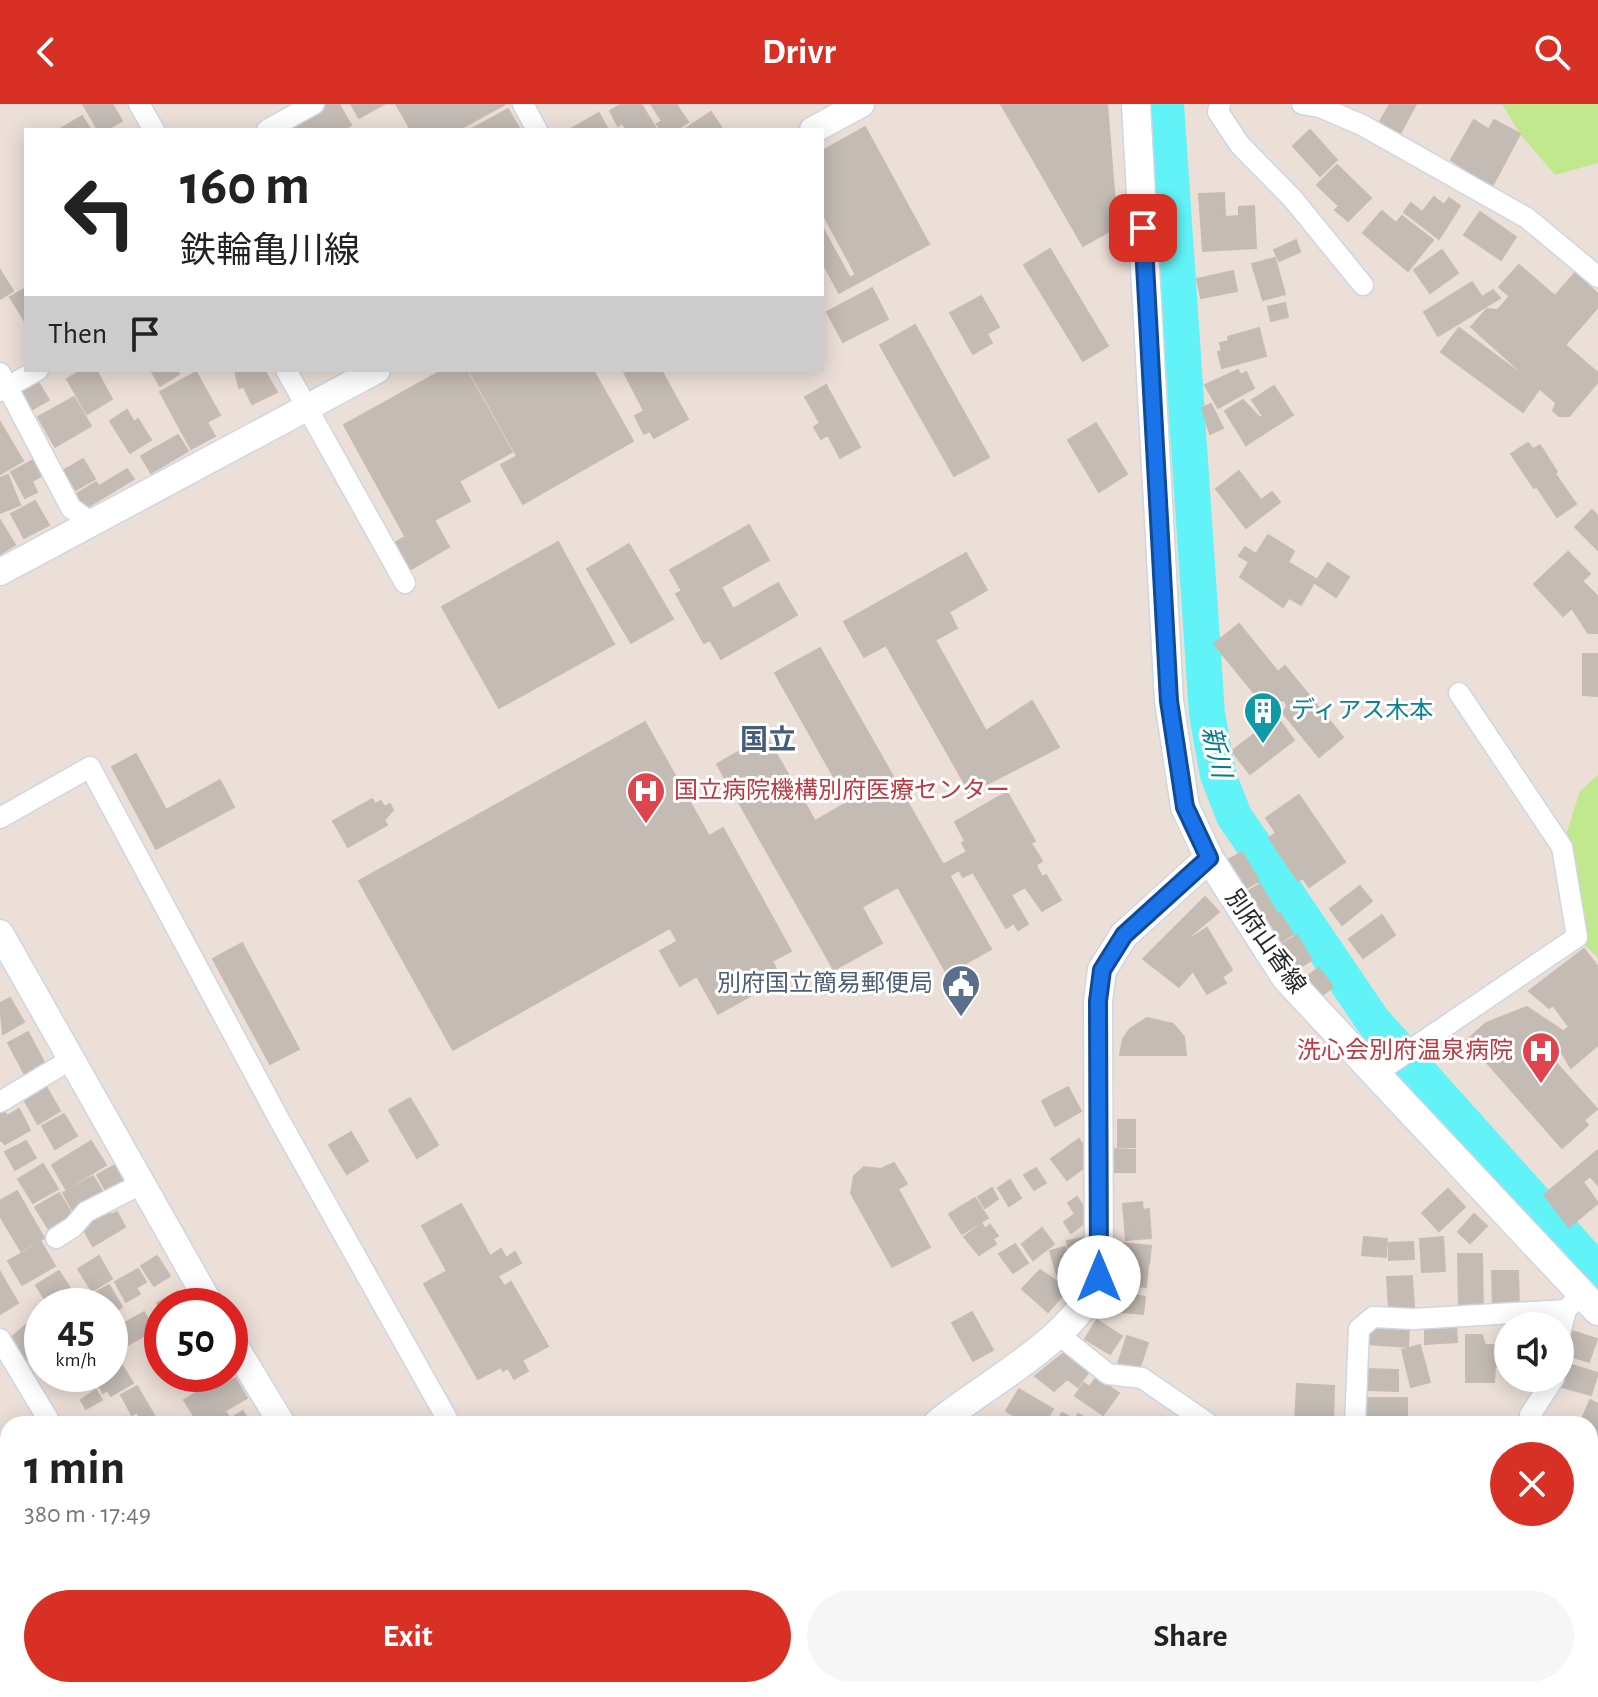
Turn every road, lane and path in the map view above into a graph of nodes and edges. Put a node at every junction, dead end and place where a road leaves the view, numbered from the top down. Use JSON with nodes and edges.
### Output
{"nodes":[{"id":1,"x":139,"y":104,"type":"edge"},
{"id":2,"x":314,"y":104,"type":"edge"},
{"id":3,"x":523,"y":104,"type":"edge"},
{"id":4,"x":861,"y":104,"type":"edge"},
{"id":5,"x":1136,"y":104,"type":"edge"},
{"id":6,"x":1220,"y":104,"type":"edge"},
{"id":7,"x":1302,"y":104,"type":"edge"},
{"id":8,"x":153,"y":128,"type":"edge"},
{"id":9,"x":271,"y":128,"type":"edge"},
{"id":10,"x":536,"y":128,"type":"edge"},
{"id":11,"x":817,"y":128,"type":"edge"},
{"id":12,"x":1598,"y":277,"type":"edge"},
{"id":13,"x":1363,"y":285,"type":"dead end"},
{"id":14,"x":33,"y":372,"type":"edge"},
{"id":15,"x":287,"y":372,"type":"edge"},
{"id":16,"x":373,"y":372,"type":"edge"},
{"id":17,"x":2,"y":384,"type":"edge"},
{"id":18,"x":308,"y":408,"type":"junction"},
{"id":19,"x":92,"y":523,"type":"junction"},
{"id":20,"x":0,"y":572,"type":"edge"},
{"id":21,"x":405,"y":583,"type":"dead end"},
{"id":22,"x":1459,"y":693,"type":"dead end"},
{"id":23,"x":0,"y":818,"type":"edge"},
{"id":24,"x":1209,"y":858,"type":"junction"},
{"id":25,"x":0,"y":933,"type":"edge"},
{"id":26,"x":70,"y":1060,"type":"junction"},
{"id":27,"x":1375,"y":1074,"type":"junction"},
{"id":28,"x":0,"y":1102,"type":"edge"},
{"id":29,"x":139,"y":1185,"type":"junction"},
{"id":30,"x":56,"y":1238,"type":"dead end"},
{"id":31,"x":200,"y":1288,"type":"edge"},
{"id":32,"x":1581,"y":1306,"type":"edge"},
{"id":33,"x":1058,"y":1334,"type":"junction"},
{"id":34,"x":0,"y":1339,"type":"edge"},
{"id":35,"x":248,"y":1368,"type":"edge"},
{"id":36,"x":1545,"y":1392,"type":"edge"},
{"id":37,"x":1530,"y":1415,"type":"dead end"},
{"id":38,"x":46,"y":1416,"type":"edge"},
{"id":39,"x":277,"y":1416,"type":"edge"},
{"id":40,"x":446,"y":1416,"type":"edge"},
{"id":41,"x":948,"y":1416,"type":"edge"},
{"id":42,"x":1197,"y":1416,"type":"edge"},
{"id":43,"x":1355,"y":1416,"type":"edge"}],
"edges":[{"from":1,"to":8,"type":"street"},
{"from":2,"to":9,"type":"street"},
{"from":3,"to":10,"type":"street"},
{"from":4,"to":11,"type":"street"},
{"from":5,"to":24,"type":"main road","name":"別府山香線"},
{"from":6,"to":13,"type":"street"},
{"from":7,"to":12,"type":"street"},
{"from":14,"to":17,"type":"street"},
{"from":15,"to":18,"type":"street"},
{"from":16,"to":18,"type":"street"},
{"from":17,"to":19,"type":"street"},
{"from":18,"to":19,"type":"street"},
{"from":18,"to":21,"type":"street"},
{"from":19,"to":20,"type":"street"},
{"from":22,"to":27,"type":"street"},
{"from":23,"to":40,"type":"street"},
{"from":24,"to":27,"type":"main road","name":"別府山香線"},
{"from":24,"to":33,"type":"main road"},
{"from":25,"to":26,"type":"street"},
{"from":26,"to":28,"type":"street"},
{"from":26,"to":29,"type":"street"},
{"from":27,"to":32,"type":"main road","name":"別府山香線"},
{"from":29,"to":30,"type":"street"},
{"from":29,"to":31,"type":"street"},
{"from":32,"to":43,"type":"street"},
{"from":33,"to":41,"type":"main road"},
{"from":33,"to":42,"type":"street"},
{"from":34,"to":38,"type":"street"},
{"from":35,"to":39,"type":"street"},
{"from":36,"to":37,"type":"street"}]}
